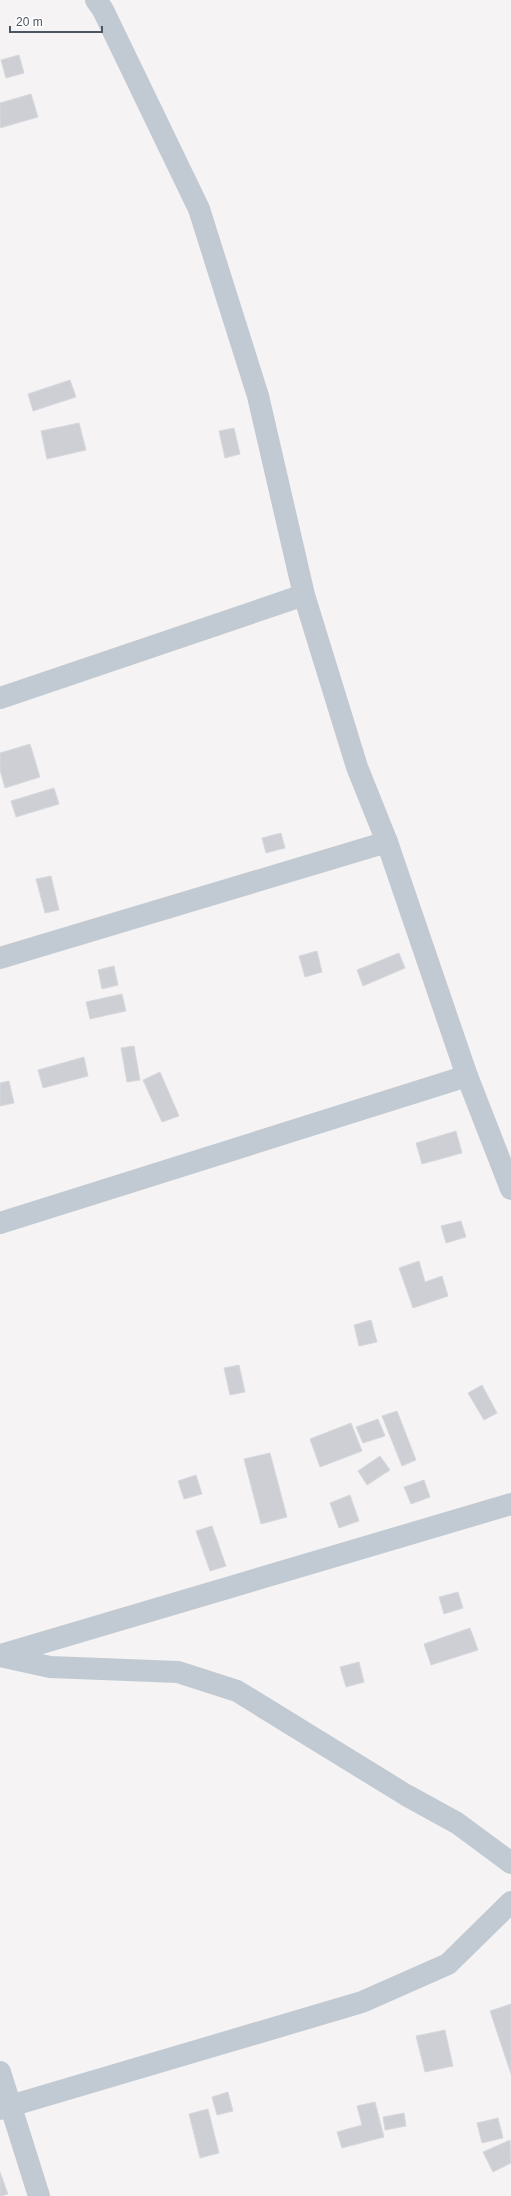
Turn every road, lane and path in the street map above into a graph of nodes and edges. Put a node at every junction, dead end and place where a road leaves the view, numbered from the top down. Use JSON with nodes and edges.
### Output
{"nodes":[{"id":1,"x":96,"y":0,"type":"edge"},
{"id":2,"x":304,"y":594,"type":"junction"},
{"id":3,"x":0,"y":698,"type":"edge"},
{"id":4,"x":387,"y":842,"type":"junction"},
{"id":5,"x":0,"y":958,"type":"edge"},
{"id":6,"x":467,"y":1076,"type":"junction"},
{"id":7,"x":511,"y":1189,"type":"edge"},
{"id":8,"x":0,"y":1223,"type":"edge"},
{"id":9,"x":511,"y":1504,"type":"edge"},
{"id":10,"x":0,"y":1656,"type":"edge"},
{"id":11,"x":511,"y":1862,"type":"edge"},
{"id":12,"x":511,"y":1902,"type":"edge"},
{"id":13,"x":0,"y":2072,"type":"edge"},
{"id":14,"x":6,"y":2107,"type":"edge"},
{"id":15,"x":39,"y":2196,"type":"edge"}],
"edges":[{"from":1,"to":2,"type":"street"},
{"from":2,"to":3,"type":"street"},
{"from":2,"to":4,"type":"street"},
{"from":4,"to":5,"type":"street"},
{"from":4,"to":6,"type":"street"},
{"from":6,"to":7,"type":"street"},
{"from":6,"to":8,"type":"street"},
{"from":9,"to":10,"type":"street"},
{"from":10,"to":11,"type":"street"},
{"from":12,"to":14,"type":"street"},
{"from":13,"to":14,"type":"street"},
{"from":14,"to":15,"type":"street"}]}
